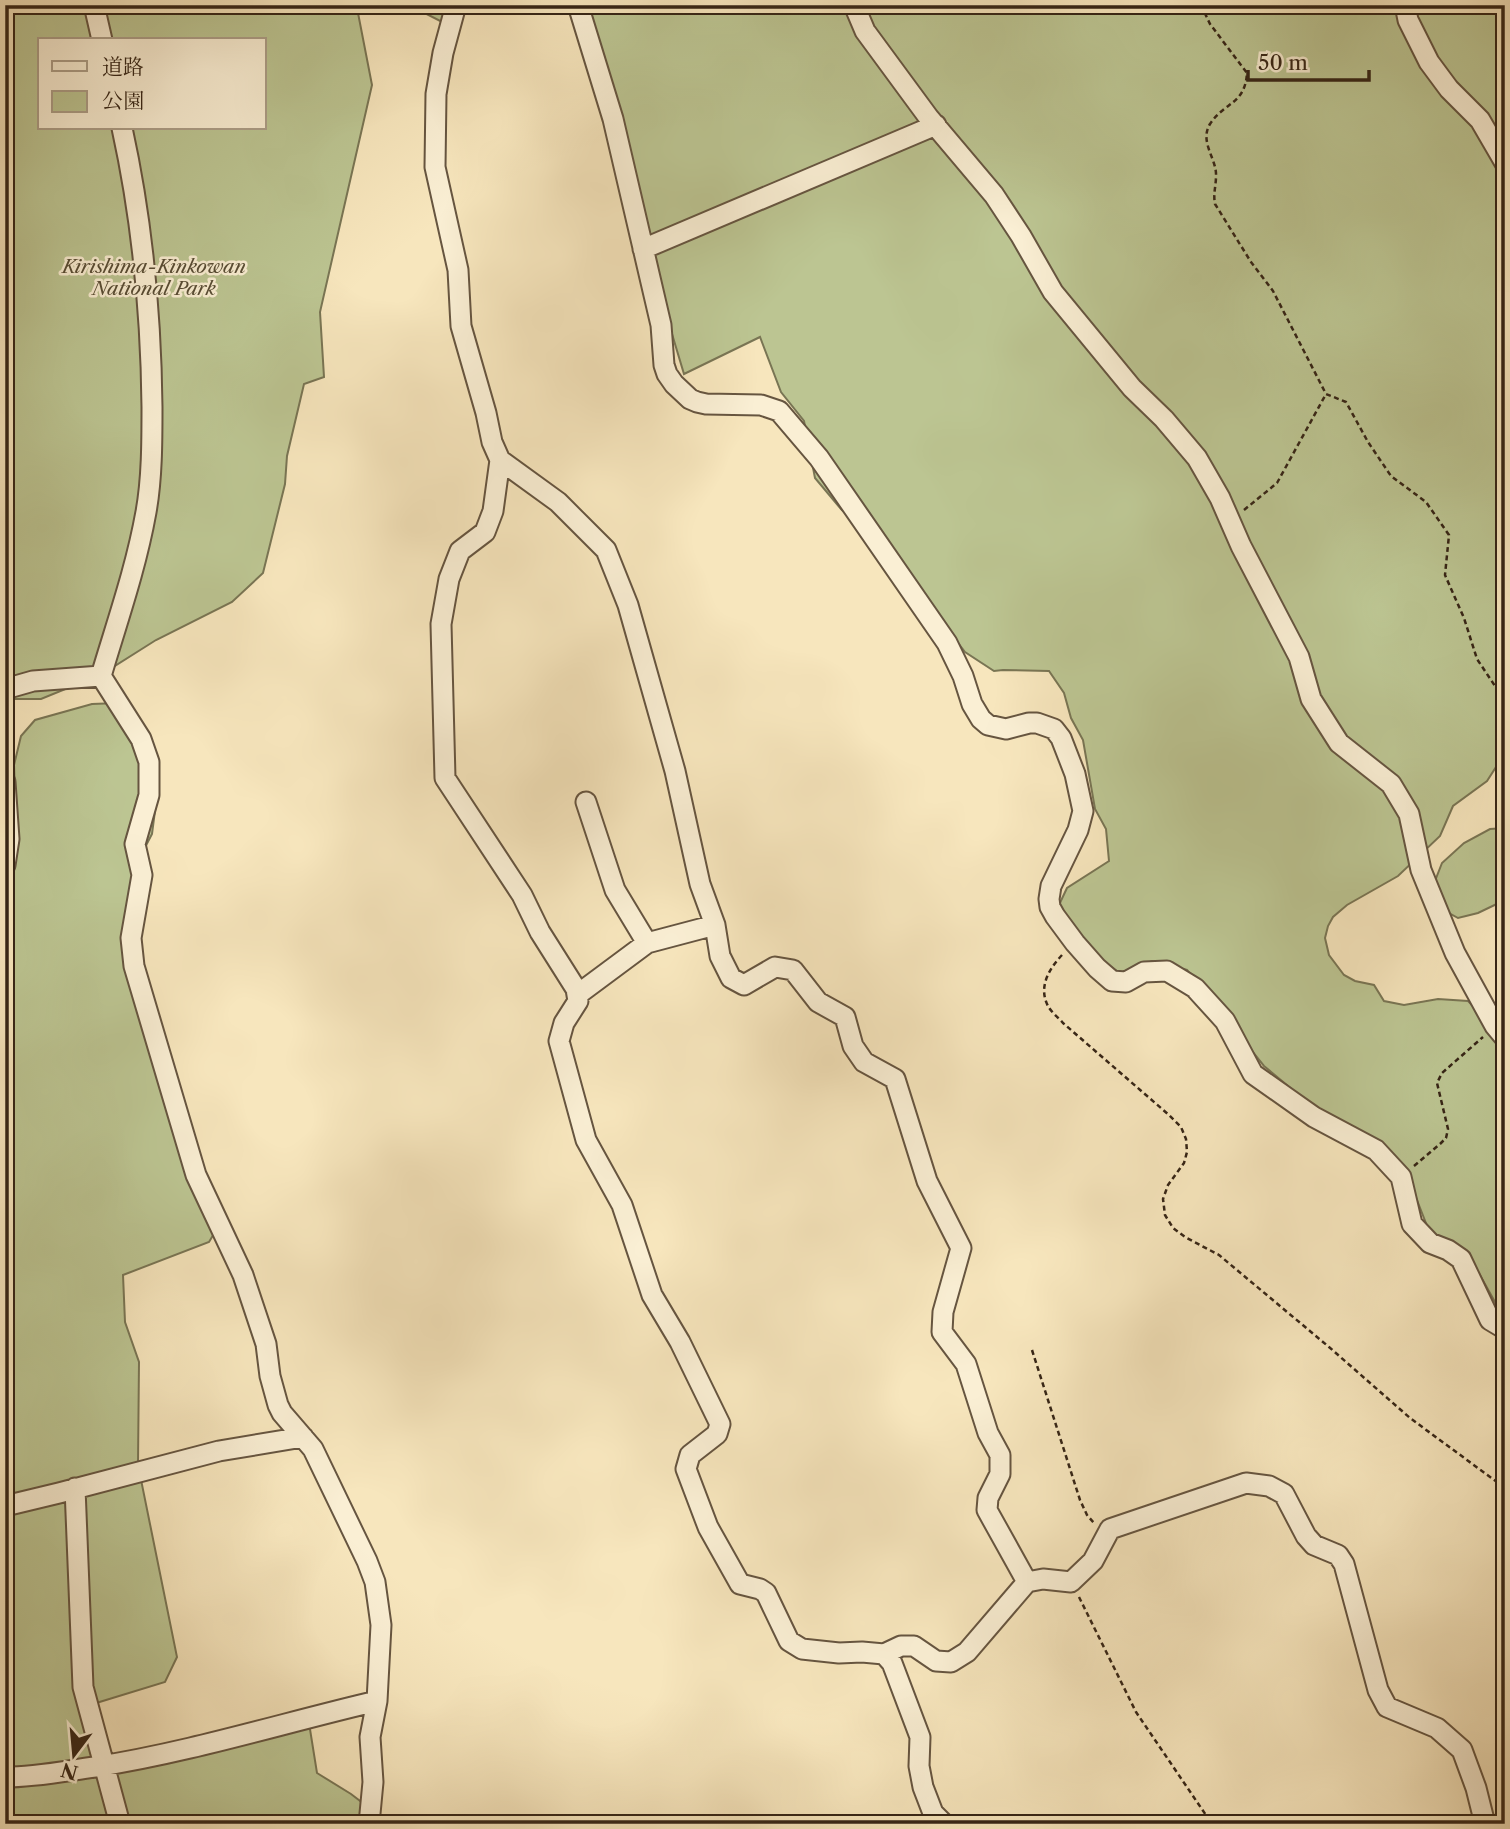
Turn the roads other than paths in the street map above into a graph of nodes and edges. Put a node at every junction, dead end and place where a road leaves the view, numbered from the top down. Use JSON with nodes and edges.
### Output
{"nodes":[{"id":1,"x":94,"y":5,"type":"edge"},
{"id":2,"x":456,"y":5,"type":"edge"},
{"id":3,"x":578,"y":5,"type":"edge"},
{"id":4,"x":854,"y":5,"type":"edge"},
{"id":5,"x":1405,"y":5,"type":"edge"},
{"id":6,"x":102,"y":38,"type":"edge"},
{"id":7,"x":936,"y":125,"type":"junction"},
{"id":8,"x":122,"y":130,"type":"edge"},
{"id":9,"x":1505,"y":163,"type":"edge"},
{"id":10,"x":643,"y":249,"type":"junction"},
{"id":11,"x":500,"y":460,"type":"junction"},
{"id":12,"x":101,"y":676,"type":"junction"},
{"id":13,"x":5,"y":689,"type":"edge"},
{"id":14,"x":5,"y":782,"type":"edge"},
{"id":15,"x":586,"y":802,"type":"dead end"},
{"id":16,"x":5,"y":865,"type":"edge"},
{"id":17,"x":715,"y":925,"type":"junction"},
{"id":18,"x":647,"y":943,"type":"junction"},
{"id":19,"x":577,"y":995,"type":"junction"},
{"id":20,"x":1500,"y":1032,"type":"edge"},
{"id":21,"x":1505,"y":1329,"type":"edge"},
{"id":22,"x":303,"y":1437,"type":"junction"},
{"id":23,"x":75,"y":1488,"type":"junction"},
{"id":24,"x":5,"y":1506,"type":"edge"},
{"id":25,"x":1027,"y":1582,"type":"junction"},
{"id":26,"x":884,"y":1654,"type":"junction"},
{"id":27,"x":377,"y":1701,"type":"junction"},
{"id":28,"x":105,"y":1765,"type":"junction"},
{"id":29,"x":5,"y":1777,"type":"edge"},
{"id":30,"x":120,"y":1824,"type":"edge"},
{"id":31,"x":369,"y":1824,"type":"edge"},
{"id":32,"x":944,"y":1824,"type":"edge"},
{"id":33,"x":1485,"y":1824,"type":"edge"}],
"edges":[{"from":1,"to":6,"type":"street"},
{"from":2,"to":11,"type":"street"},
{"from":3,"to":10,"type":"street"},
{"from":4,"to":7,"type":"street"},
{"from":5,"to":9,"type":"street"},
{"from":7,"to":10,"type":"street"},
{"from":7,"to":20,"type":"street"},
{"from":8,"to":12,"type":"street"},
{"from":10,"to":21,"type":"street"},
{"from":11,"to":17,"type":"street"},
{"from":11,"to":19,"type":"street"},
{"from":12,"to":13,"type":"street"},
{"from":12,"to":22,"type":"street"},
{"from":14,"to":16,"type":"street"},
{"from":15,"to":18,"type":"street"},
{"from":17,"to":18,"type":"street"},
{"from":17,"to":25,"type":"street"},
{"from":18,"to":19,"type":"street"},
{"from":19,"to":26,"type":"street"},
{"from":22,"to":23,"type":"street"},
{"from":22,"to":27,"type":"street"},
{"from":23,"to":24,"type":"street"},
{"from":23,"to":28,"type":"street"},
{"from":25,"to":26,"type":"street"},
{"from":25,"to":33,"type":"street"},
{"from":26,"to":32,"type":"street"},
{"from":27,"to":28,"type":"street"},
{"from":27,"to":31,"type":"street"},
{"from":28,"to":29,"type":"street"},
{"from":28,"to":30,"type":"street"}]}
